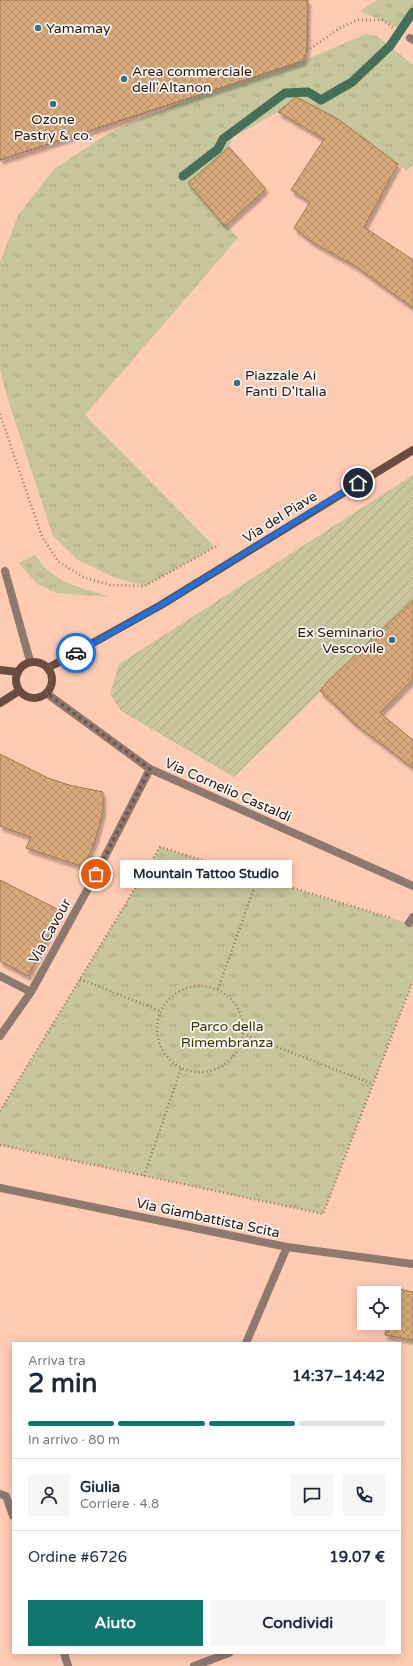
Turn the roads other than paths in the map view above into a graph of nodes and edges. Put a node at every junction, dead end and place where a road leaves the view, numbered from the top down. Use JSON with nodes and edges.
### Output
{"nodes":[{"id":1,"x":413,"y":450,"type":"edge"},
{"id":2,"x":5,"y":571,"type":"dead end"},
{"id":3,"x":30,"y":661,"type":"junction"},
{"id":4,"x":48,"y":668,"type":"junction"},
{"id":5,"x":0,"y":670,"type":"edge"},
{"id":6,"x":18,"y":672,"type":"junction"},
{"id":7,"x":20,"y":691,"type":"junction"},
{"id":8,"x":46,"y":693,"type":"junction"},
{"id":9,"x":0,"y":703,"type":"edge"},
{"id":10,"x":150,"y":769,"type":"junction"},
{"id":11,"x":413,"y":886,"type":"edge"},
{"id":12,"x":0,"y":976,"type":"edge"},
{"id":13,"x":31,"y":992,"type":"junction"},
{"id":14,"x":0,"y":1036,"type":"edge"},
{"id":15,"x":0,"y":1188,"type":"edge"},
{"id":16,"x":287,"y":1247,"type":"junction"},
{"id":17,"x":413,"y":1264,"type":"edge"},
{"id":18,"x":246,"y":1342,"type":"edge"},
{"id":19,"x":6,"y":1494,"type":"edge"},
{"id":20,"x":12,"y":1513,"type":"edge"},
{"id":21,"x":64,"y":1654,"type":"edge"},
{"id":22,"x":226,"y":1654,"type":"edge"},
{"id":23,"x":68,"y":1666,"type":"edge"},
{"id":24,"x":194,"y":1666,"type":"edge"}],
"edges":[{"from":1,"to":4,"type":"street","name":"Via del Piave"},
{"from":2,"to":3,"type":"street"},
{"from":3,"to":4,"type":"street"},
{"from":3,"to":6,"type":"street"},
{"from":4,"to":8,"type":"street"},
{"from":5,"to":6,"type":"street"},
{"from":6,"to":7,"type":"street"},
{"from":7,"to":8,"type":"street"},
{"from":7,"to":9,"type":"street"},
{"from":8,"to":10,"type":"street","name":"Via Cornelio Castaldi"},
{"from":10,"to":11,"type":"street","name":"Via Cornelio Castaldi"},
{"from":10,"to":13,"type":"street","name":"Via Cavour"},
{"from":12,"to":13,"type":"street"},
{"from":13,"to":14,"type":"street","name":"Via Cavour"},
{"from":15,"to":16,"type":"street","name":"Via Giambattista Scita"},
{"from":16,"to":17,"type":"street","name":"Via Giambattista Scita"},
{"from":16,"to":18,"type":"street"},
{"from":19,"to":20,"type":"street"},
{"from":21,"to":23,"type":"street"},
{"from":22,"to":24,"type":"street"}]}
